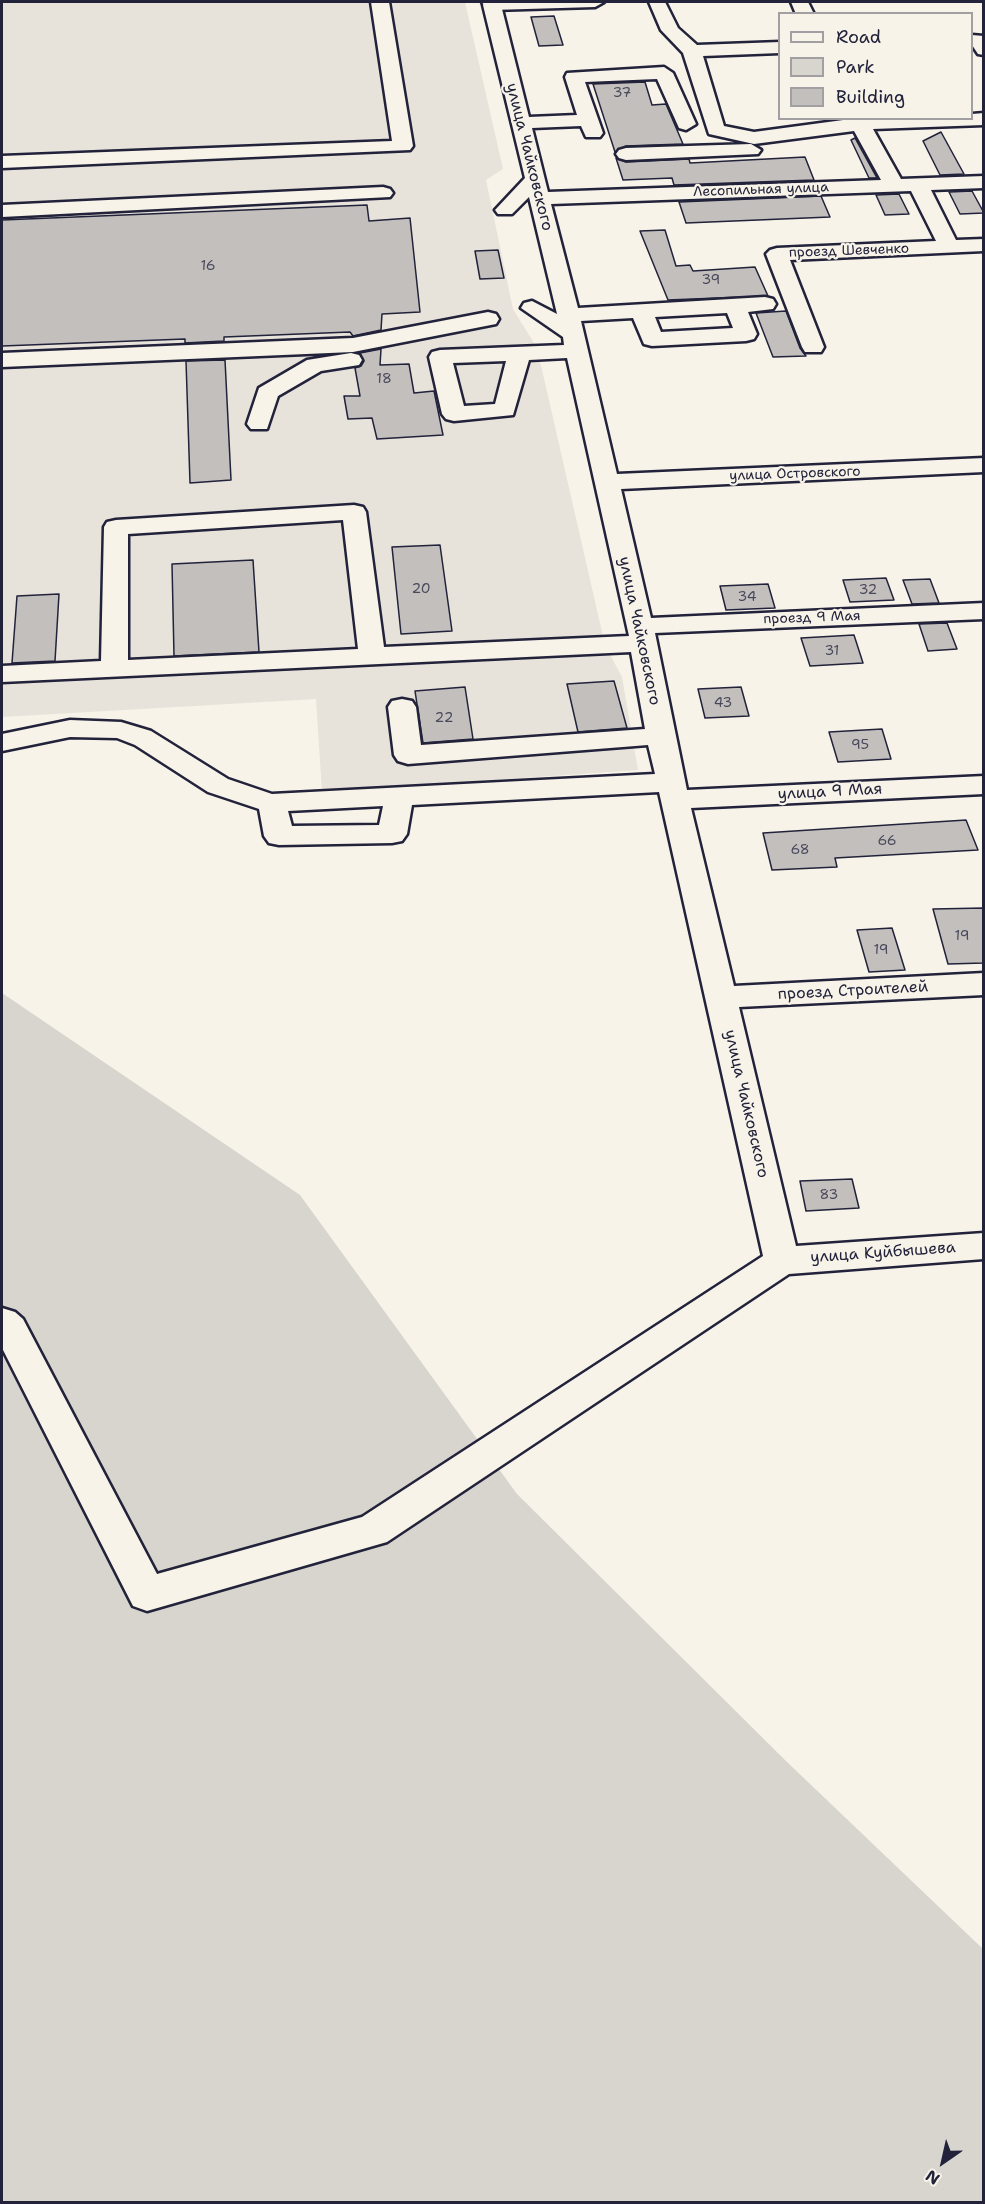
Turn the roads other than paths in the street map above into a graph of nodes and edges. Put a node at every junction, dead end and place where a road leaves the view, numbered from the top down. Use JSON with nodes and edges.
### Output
{"nodes":[{"id":1,"x":380,"y":2,"type":"edge"},
{"id":2,"x":595,"y":2,"type":"edge"},
{"id":3,"x":657,"y":2,"type":"edge"},
{"id":4,"x":491,"y":3,"type":"edge"},
{"id":5,"x":973,"y":40,"type":"edge"},
{"id":6,"x":778,"y":47,"type":"edge"},
{"id":7,"x":984,"y":50,"type":"edge"},
{"id":8,"x":692,"y":51,"type":"junction"},
{"id":9,"x":959,"y":120,"type":"edge"},
{"id":10,"x":521,"y":123,"type":"junction"},
{"id":11,"x":686,"y":124,"type":"dead end"},
{"id":12,"x":860,"y":124,"type":"junction"},
{"id":13,"x":872,"y":146,"type":"junction"},
{"id":14,"x":626,"y":154,"type":"dead end"},
{"id":15,"x":2,"y":162,"type":"edge"},
{"id":16,"x":984,"y":182,"type":"edge"},
{"id":17,"x":918,"y":184,"type":"junction"},
{"id":18,"x":894,"y":185,"type":"junction"},
{"id":19,"x":537,"y":189,"type":"junction"},
{"id":20,"x":383,"y":193,"type":"dead end"},
{"id":21,"x":505,"y":210,"type":"dead end"},
{"id":22,"x":2,"y":211,"type":"edge"},
{"id":23,"x":984,"y":245,"type":"edge"},
{"id":24,"x":949,"y":247,"type":"junction"},
{"id":25,"x":765,"y":304,"type":"dead end"},
{"id":26,"x":735,"y":306,"type":"junction"},
{"id":27,"x":532,"y":308,"type":"dead end"},
{"id":28,"x":642,"y":311,"type":"junction"},
{"id":29,"x":488,"y":319,"type":"dead end"},
{"id":30,"x":572,"y":333,"type":"junction"},
{"id":31,"x":813,"y":347,"type":"dead end"},
{"id":32,"x":519,"y":353,"type":"junction"},
{"id":33,"x":422,"y":357,"type":"junction"},
{"id":34,"x":2,"y":360,"type":"edge"},
{"id":35,"x":259,"y":424,"type":"dead end"},
{"id":36,"x":984,"y":465,"type":"edge"},
{"id":37,"x":606,"y":482,"type":"junction"},
{"id":38,"x":984,"y":611,"type":"edge"},
{"id":39,"x":641,"y":634,"type":"junction"},
{"id":40,"x":372,"y":656,"type":"junction"},
{"id":41,"x":114,"y":669,"type":"junction"},
{"id":42,"x":2,"y":674,"type":"edge"},
{"id":43,"x":402,"y":707,"type":"dead end"},
{"id":44,"x":660,"y":736,"type":"junction"},
{"id":45,"x":2,"y":744,"type":"edge"},
{"id":46,"x":984,"y":784,"type":"edge"},
{"id":47,"x":674,"y":791,"type":"junction"},
{"id":48,"x":984,"y":984,"type":"edge"},
{"id":49,"x":722,"y":997,"type":"junction"},
{"id":50,"x":984,"y":1246,"type":"edge"},
{"id":51,"x":782,"y":1261,"type":"junction"},
{"id":52,"x":2,"y":1322,"type":"edge"}],
"edges":[{"from":1,"to":15,"type":"street"},
{"from":2,"to":4,"type":"street"},
{"from":3,"to":8,"type":"street"},
{"from":4,"to":10,"type":"street","name":"улица Чайковского"},
{"from":5,"to":7,"type":"street"},
{"from":6,"to":8,"type":"street"},
{"from":8,"to":12,"type":"street"},
{"from":9,"to":12,"type":"street"},
{"from":10,"to":11,"type":"street"},
{"from":10,"to":19,"type":"street","name":"улица Чайковского"},
{"from":12,"to":13,"type":"street"},
{"from":13,"to":14,"type":"street"},
{"from":13,"to":18,"type":"street"},
{"from":16,"to":17,"type":"street","name":"Лесопильная улица"},
{"from":17,"to":18,"type":"street","name":"Лесопильная улица"},
{"from":17,"to":24,"type":"street"},
{"from":18,"to":19,"type":"street","name":"Лесопильная улица"},
{"from":19,"to":21,"type":"street"},
{"from":19,"to":30,"type":"street","name":"улица Чайковского"},
{"from":20,"to":22,"type":"street"},
{"from":23,"to":24,"type":"street","name":"проезд Шевченко"},
{"from":24,"to":31,"type":"street","name":"проезд Шевченко"},
{"from":25,"to":26,"type":"street"},
{"from":26,"to":28,"type":"street"},
{"from":26,"to":28,"type":"street"},
{"from":27,"to":30,"type":"street"},
{"from":28,"to":30,"type":"street"},
{"from":29,"to":34,"type":"street"},
{"from":30,"to":32,"type":"street"},
{"from":30,"to":37,"type":"street","name":"улица Чайковского"},
{"from":32,"to":33,"type":"street"},
{"from":32,"to":33,"type":"street"},
{"from":33,"to":35,"type":"street"},
{"from":36,"to":37,"type":"street","name":"улица Островского"},
{"from":37,"to":39,"type":"street","name":"улица Чайковского"},
{"from":38,"to":39,"type":"street","name":"проезд 9 Мая"},
{"from":39,"to":40,"type":"street","name":"проезд 9 Мая"},
{"from":39,"to":44,"type":"street","name":"улица Чайковского"},
{"from":40,"to":41,"type":"street","name":"проезд 9 Мая"},
{"from":40,"to":41,"type":"street"},
{"from":41,"to":42,"type":"street","name":"проезд 9 Мая"},
{"from":43,"to":44,"type":"street"},
{"from":44,"to":47,"type":"street","name":"улица Чайковского"},
{"from":45,"to":47,"type":"street","name":"улица 9 Мая"},
{"from":46,"to":47,"type":"street","name":"улица 9 Мая"},
{"from":47,"to":49,"type":"street","name":"улица Чайковского"},
{"from":48,"to":49,"type":"street","name":"проезд Строителей"},
{"from":49,"to":51,"type":"street","name":"улица Чайковского"},
{"from":50,"to":51,"type":"street","name":"улица Куйбышева"},
{"from":51,"to":52,"type":"street"}]}
